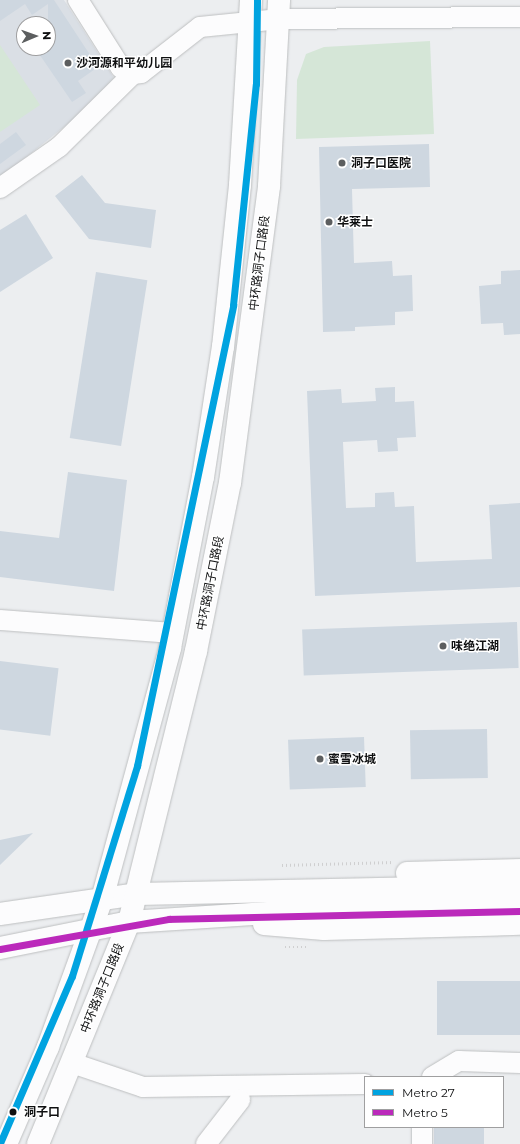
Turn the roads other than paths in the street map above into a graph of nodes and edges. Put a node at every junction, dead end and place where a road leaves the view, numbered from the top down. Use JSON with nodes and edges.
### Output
{"nodes":[{"id":1,"x":78,"y":0,"type":"edge"},
{"id":2,"x":279,"y":9,"type":"edge"},
{"id":3,"x":407,"y":9,"type":"edge"},
{"id":4,"x":251,"y":10,"type":"edge"},
{"id":5,"x":520,"y":17,"type":"edge"},
{"id":6,"x":132,"y":74,"type":"junction"},
{"id":7,"x":0,"y":188,"type":"edge"},
{"id":8,"x":0,"y":620,"type":"edge"},
{"id":9,"x":173,"y":633,"type":"junction"},
{"id":10,"x":520,"y":870,"type":"edge"},
{"id":11,"x":520,"y":886,"type":"edge"},
{"id":12,"x":197,"y":893,"type":"junction"},
{"id":13,"x":137,"y":894,"type":"junction"},
{"id":14,"x":102,"y":899,"type":"junction"},
{"id":15,"x":329,"y":899,"type":"junction"},
{"id":16,"x":520,"y":904,"type":"edge"},
{"id":17,"x":0,"y":914,"type":"edge"},
{"id":18,"x":193,"y":918,"type":"junction"},
{"id":19,"x":128,"y":922,"type":"junction"},
{"id":20,"x":520,"y":924,"type":"edge"},
{"id":21,"x":89,"y":930,"type":"junction"},
{"id":22,"x":0,"y":948,"type":"edge"},
{"id":23,"x":72,"y":1063,"type":"junction"},
{"id":24,"x":520,"y":1063,"type":"edge"},
{"id":25,"x":434,"y":1076,"type":"edge"},
{"id":26,"x":364,"y":1084,"type":"edge"},
{"id":27,"x":240,"y":1100,"type":"dead end"},
{"id":28,"x":422,"y":1128,"type":"edge"},
{"id":29,"x":6,"y":1144,"type":"edge"},
{"id":30,"x":38,"y":1144,"type":"edge"},
{"id":31,"x":206,"y":1144,"type":"edge"},
{"id":32,"x":422,"y":1144,"type":"edge"}],
"edges":[{"from":1,"to":6,"type":"street"},
{"from":2,"to":3,"type":"street"},
{"from":2,"to":4,"type":"street"},
{"from":2,"to":13,"type":"main road","name":"中环路洞子口路段"},
{"from":3,"to":5,"type":"street"},
{"from":4,"to":6,"type":"street"},
{"from":4,"to":9,"type":"main road"},
{"from":6,"to":7,"type":"street"},
{"from":8,"to":9,"type":"street"},
{"from":9,"to":14,"type":"main road"},
{"from":10,"to":12,"type":"main road"},
{"from":11,"to":15,"type":"main road"},
{"from":12,"to":13,"type":"main road"},
{"from":12,"to":15,"type":"main road"},
{"from":13,"to":14,"type":"main road"},
{"from":13,"to":19,"type":"main road","name":"中环路洞子口路段"},
{"from":14,"to":17,"type":"main road"},
{"from":14,"to":21,"type":"main road"},
{"from":15,"to":16,"type":"main road"},
{"from":15,"to":18,"type":"main road"},
{"from":18,"to":19,"type":"main road"},
{"from":18,"to":20,"type":"main road"},
{"from":19,"to":21,"type":"main road"},
{"from":19,"to":23,"type":"main road","name":"中环路洞子口路段"},
{"from":21,"to":22,"type":"main road"},
{"from":21,"to":29,"type":"main road"},
{"from":23,"to":26,"type":"street"},
{"from":23,"to":30,"type":"main road","name":"中环路洞子口路段"},
{"from":24,"to":25,"type":"street"},
{"from":27,"to":31,"type":"street"},
{"from":28,"to":32,"type":"street"}]}
